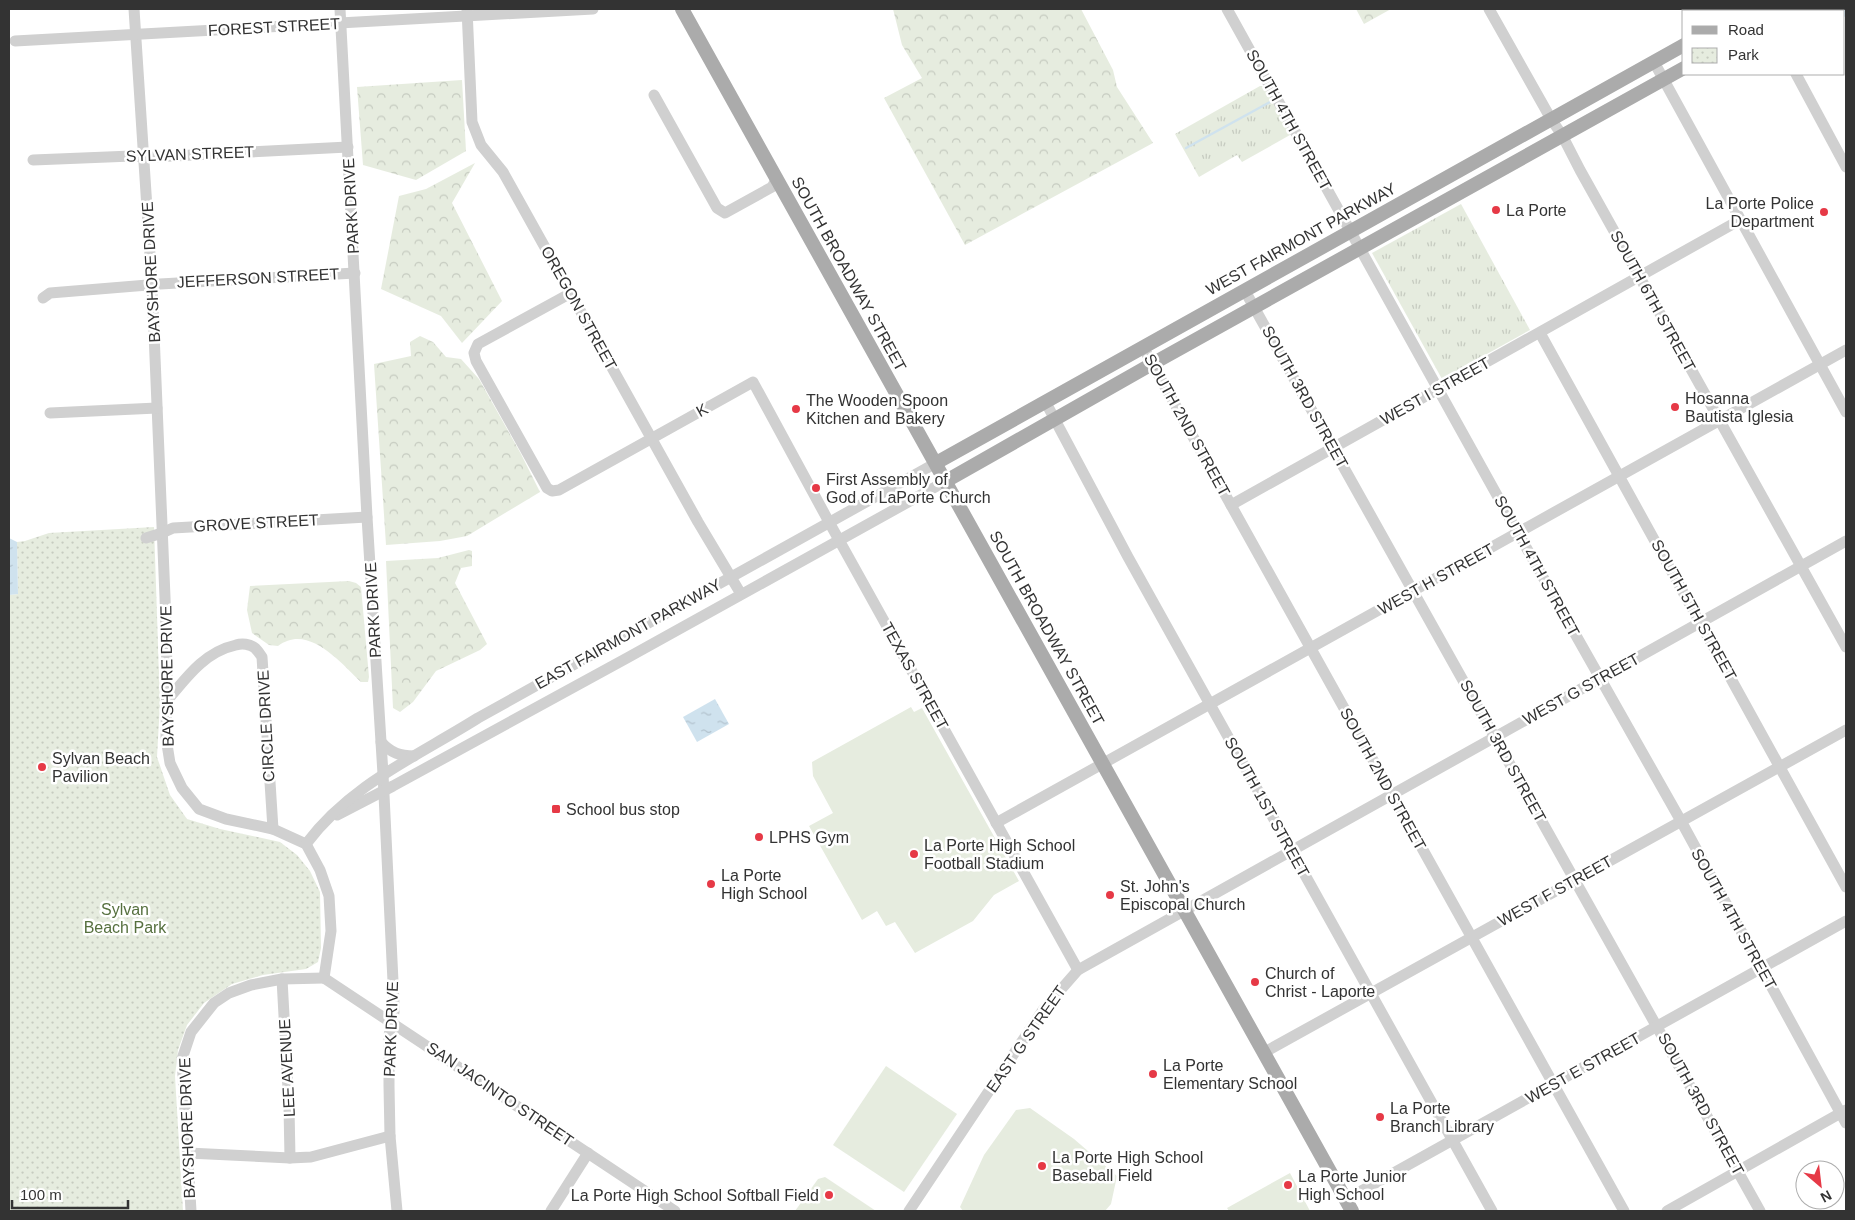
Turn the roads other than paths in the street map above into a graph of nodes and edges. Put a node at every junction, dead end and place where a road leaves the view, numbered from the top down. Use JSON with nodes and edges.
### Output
{"nodes":[{"id":1,"x":134,"y":9,"type":"edge"},
{"id":2,"x":340,"y":9,"type":"edge"},
{"id":3,"x":592,"y":9,"type":"edge"},
{"id":4,"x":682,"y":9,"type":"edge"},
{"id":5,"x":1227,"y":9,"type":"edge"},
{"id":6,"x":1489,"y":9,"type":"edge"},
{"id":7,"x":467,"y":12,"type":"edge"},
{"id":8,"x":342,"y":23,"type":"junction"},
{"id":9,"x":136,"y":34,"type":"junction"},
{"id":10,"x":14,"y":41,"type":"dead end"},
{"id":11,"x":1682,"y":46,"type":"edge"},
{"id":12,"x":1654,"y":62,"type":"junction"},
{"id":13,"x":1682,"y":69,"type":"edge"},
{"id":14,"x":1797,"y":75,"type":"edge"},
{"id":15,"x":1664,"y":79,"type":"junction"},
{"id":16,"x":654,"y":95,"type":"dead end"},
{"id":17,"x":1551,"y":119,"type":"junction"},
{"id":18,"x":1562,"y":135,"type":"junction"},
{"id":19,"x":348,"y":147,"type":"junction"},
{"id":20,"x":144,"y":156,"type":"junction"},
{"id":21,"x":33,"y":160,"type":"dead end"},
{"id":22,"x":1846,"y":166,"type":"edge"},
{"id":23,"x":1452,"y":175,"type":"junction"},
{"id":24,"x":776,"y":180,"type":"junction"},
{"id":25,"x":1461,"y":191,"type":"junction"},
{"id":26,"x":1740,"y":220,"type":"junction"},
{"id":27,"x":1351,"y":231,"type":"junction"},
{"id":28,"x":1360,"y":248,"type":"junction"},
{"id":29,"x":355,"y":273,"type":"junction"},
{"id":30,"x":1639,"y":276,"type":"junction"},
{"id":31,"x":152,"y":285,"type":"junction"},
{"id":32,"x":1245,"y":290,"type":"junction"},
{"id":33,"x":571,"y":293,"type":"junction"},
{"id":34,"x":43,"y":298,"type":"dead end"},
{"id":35,"x":1255,"y":306,"type":"junction"},
{"id":36,"x":1540,"y":333,"type":"junction"},
{"id":37,"x":1143,"y":347,"type":"junction"},
{"id":38,"x":1846,"y":350,"type":"edge"},
{"id":39,"x":1152,"y":364,"type":"junction"},
{"id":40,"x":1820,"y":365,"type":"junction"},
{"id":41,"x":753,"y":382,"type":"joint"},
{"id":42,"x":1439,"y":389,"type":"junction"},
{"id":43,"x":1045,"y":402,"type":"junction"},
{"id":44,"x":156,"y":408,"type":"junction"},
{"id":45,"x":1846,"y":412,"type":"edge"},
{"id":46,"x":50,"y":413,"type":"dead end"},
{"id":47,"x":1053,"y":420,"type":"junction"},
{"id":48,"x":1720,"y":421,"type":"junction"},
{"id":49,"x":993,"y":431,"type":"junction"},
{"id":50,"x":652,"y":438,"type":"junction"},
{"id":51,"x":1004,"y":448,"type":"junction"},
{"id":52,"x":1334,"y":448,"type":"junction"},
{"id":53,"x":936,"y":463,"type":"junction"},
{"id":54,"x":1620,"y":476,"type":"junction"},
{"id":55,"x":946,"y":481,"type":"junction"},
{"id":56,"x":1231,"y":505,"type":"junction"},
{"id":57,"x":367,"y":517,"type":"junction"},
{"id":58,"x":828,"y":522,"type":"junction"},
{"id":59,"x":162,"y":533,"type":"junction"},
{"id":60,"x":1518,"y":533,"type":"junction"},
{"id":61,"x":146,"y":538,"type":"dead end"},
{"id":62,"x":840,"y":540,"type":"junction"},
{"id":63,"x":1846,"y":541,"type":"edge"},
{"id":64,"x":1802,"y":566,"type":"junction"},
{"id":65,"x":730,"y":577,"type":"junction"},
{"id":66,"x":1414,"y":591,"type":"junction"},
{"id":67,"x":741,"y":594,"type":"junction"},
{"id":68,"x":1701,"y":622,"type":"junction"},
{"id":69,"x":618,"y":640,"type":"junction"},
{"id":70,"x":1846,"y":647,"type":"edge"},
{"id":71,"x":1310,"y":649,"type":"junction"},
{"id":72,"x":627,"y":658,"type":"junction"},
{"id":73,"x":1600,"y":678,"type":"junction"},
{"id":74,"x":166,"y":702,"type":"junction"},
{"id":75,"x":1210,"y":705,"type":"junction"},
{"id":76,"x":1846,"y":730,"type":"edge"},
{"id":77,"x":1496,"y":736,"type":"junction"},
{"id":78,"x":381,"y":742,"type":"junction"},
{"id":79,"x":416,"y":756,"type":"junction"},
{"id":80,"x":1103,"y":763,"type":"junction"},
{"id":81,"x":1780,"y":766,"type":"junction"},
{"id":82,"x":383,"y":774,"type":"junction"},
{"id":83,"x":384,"y":791,"type":"junction"},
{"id":84,"x":1392,"y":794,"type":"junction"},
{"id":85,"x":358,"y":803,"type":"junction"},
{"id":86,"x":384,"y":816,"type":"junction"},
{"id":87,"x":330,"y":819,"type":"junction"},
{"id":88,"x":1681,"y":821,"type":"junction"},
{"id":89,"x":996,"y":823,"type":"junction"},
{"id":90,"x":273,"y":829,"type":"junction"},
{"id":91,"x":306,"y":844,"type":"junction"},
{"id":92,"x":1292,"y":850,"type":"junction"},
{"id":93,"x":1575,"y":880,"type":"junction"},
{"id":94,"x":1846,"y":887,"type":"edge"},
{"id":95,"x":1184,"y":910,"type":"junction"},
{"id":96,"x":1846,"y":920,"type":"edge"},
{"id":97,"x":1472,"y":938,"type":"junction"},
{"id":98,"x":1761,"y":968,"type":"junction"},
{"id":99,"x":1078,"y":970,"type":"junction"},
{"id":100,"x":324,"y":978,"type":"junction"},
{"id":101,"x":282,"y":979,"type":"junction"},
{"id":102,"x":1370,"y":994,"type":"junction"},
{"id":103,"x":391,"y":1022,"type":"junction"},
{"id":104,"x":1657,"y":1026,"type":"junction"},
{"id":105,"x":1263,"y":1053,"type":"junction"},
{"id":106,"x":1553,"y":1084,"type":"junction"},
{"id":107,"x":1844,"y":1115,"type":"edge"},
{"id":108,"x":390,"y":1136,"type":"junction"},
{"id":109,"x":1452,"y":1141,"type":"junction"},
{"id":110,"x":188,"y":1153,"type":"junction"},
{"id":111,"x":588,"y":1153,"type":"junction"},
{"id":112,"x":290,"y":1158,"type":"junction"},
{"id":113,"x":1738,"y":1171,"type":"junction"},
{"id":114,"x":1349,"y":1206,"type":"edge"},
{"id":115,"x":191,"y":1211,"type":"edge"},
{"id":116,"x":397,"y":1211,"type":"edge"},
{"id":117,"x":551,"y":1211,"type":"edge"},
{"id":118,"x":675,"y":1211,"type":"edge"},
{"id":119,"x":909,"y":1211,"type":"edge"},
{"id":120,"x":1492,"y":1211,"type":"edge"},
{"id":121,"x":1624,"y":1211,"type":"edge"},
{"id":122,"x":1667,"y":1211,"type":"edge"},
{"id":123,"x":1760,"y":1211,"type":"edge"}],
"edges":[{"from":1,"to":9,"type":"street","name":"BAYSHORE DRIVE"},
{"from":2,"to":8,"type":"street","name":"PARK DRIVE"},
{"from":3,"to":7,"type":"street","name":"FOREST STREET"},
{"from":4,"to":24,"type":"main road","name":"SOUTH BROADWAY STREET"},
{"from":5,"to":27,"type":"street","name":"SOUTH 4TH STREET"},
{"from":6,"to":17,"type":"street","name":"SOUTH 6TH STREET"},
{"from":7,"to":8,"type":"street","name":"FOREST STREET"},
{"from":7,"to":33,"type":"street","name":"OREGON STREET"},
{"from":8,"to":9,"type":"street","name":"FOREST STREET"},
{"from":8,"to":19,"type":"street","name":"PARK DRIVE"},
{"from":9,"to":10,"type":"street","name":"FOREST STREET"},
{"from":9,"to":20,"type":"street","name":"BAYSHORE DRIVE"},
{"from":11,"to":12,"type":"main road","name":"WEST FAIRMONT PARKWAY"},
{"from":12,"to":15,"type":"street"},
{"from":12,"to":17,"type":"main road","name":"WEST FAIRMONT PARKWAY"},
{"from":13,"to":15,"type":"main road"},
{"from":14,"to":22,"type":"street"},
{"from":15,"to":18,"type":"main road"},
{"from":15,"to":26,"type":"street"},
{"from":16,"to":24,"type":"street"},
{"from":17,"to":18,"type":"street","name":"SOUTH 6TH STREET"},
{"from":17,"to":23,"type":"main road","name":"WEST FAIRMONT PARKWAY"},
{"from":18,"to":25,"type":"main road"},
{"from":18,"to":30,"type":"street","name":"SOUTH 6TH STREET"},
{"from":19,"to":20,"type":"street","name":"SYLVAN STREET"},
{"from":19,"to":29,"type":"street","name":"PARK DRIVE"},
{"from":20,"to":21,"type":"street","name":"SYLVAN STREET"},
{"from":20,"to":31,"type":"street","name":"BAYSHORE DRIVE"},
{"from":23,"to":25,"type":"main road"},
{"from":23,"to":27,"type":"main road","name":"WEST FAIRMONT PARKWAY"},
{"from":24,"to":53,"type":"main road","name":"SOUTH BROADWAY STREET"},
{"from":25,"to":28,"type":"main road"},
{"from":26,"to":30,"type":"street","name":"WEST I STREET"},
{"from":26,"to":40,"type":"street"},
{"from":27,"to":28,"type":"street","name":"SOUTH 4TH STREET"},
{"from":27,"to":32,"type":"main road","name":"WEST FAIRMONT PARKWAY"},
{"from":28,"to":35,"type":"main road"},
{"from":28,"to":42,"type":"street","name":"SOUTH 4TH STREET"},
{"from":29,"to":31,"type":"street","name":"JEFFERSON STREET"},
{"from":29,"to":57,"type":"street","name":"PARK DRIVE"},
{"from":30,"to":36,"type":"street","name":"WEST I STREET"},
{"from":30,"to":48,"type":"street","name":"SOUTH 6TH STREET"},
{"from":31,"to":34,"type":"street","name":"JEFFERSON STREET"},
{"from":31,"to":44,"type":"street","name":"BAYSHORE DRIVE"},
{"from":32,"to":35,"type":"street","name":"SOUTH 3RD STREET"},
{"from":32,"to":37,"type":"main road","name":"WEST FAIRMONT PARKWAY"},
{"from":33,"to":50,"type":"street","name":"OREGON STREET"},
{"from":33,"to":50,"type":"street","name":"K"},
{"from":35,"to":39,"type":"main road"},
{"from":35,"to":52,"type":"street","name":"SOUTH 3RD STREET"},
{"from":36,"to":42,"type":"street","name":"WEST I STREET"},
{"from":36,"to":54,"type":"street","name":"SOUTH 5TH STREET"},
{"from":37,"to":39,"type":"street","name":"SOUTH 2ND STREET"},
{"from":37,"to":43,"type":"main road","name":"WEST FAIRMONT PARKWAY"},
{"from":38,"to":40,"type":"street","name":"WEST H STREET"},
{"from":39,"to":47,"type":"main road"},
{"from":39,"to":56,"type":"street","name":"SOUTH 2ND STREET"},
{"from":40,"to":45,"type":"street"},
{"from":40,"to":48,"type":"street","name":"WEST H STREET"},
{"from":41,"to":50,"type":"street","name":"K"},
{"from":41,"to":58,"type":"street","name":"TEXAS STREET"},
{"from":42,"to":52,"type":"street","name":"WEST I STREET"},
{"from":42,"to":60,"type":"street","name":"SOUTH 4TH STREET"},
{"from":43,"to":47,"type":"street","name":"SOUTH 1ST STREET"},
{"from":43,"to":49,"type":"main road","name":"WEST FAIRMONT PARKWAY"},
{"from":44,"to":46,"type":"street"},
{"from":44,"to":59,"type":"street","name":"BAYSHORE DRIVE"},
{"from":47,"to":51,"type":"main road"},
{"from":47,"to":75,"type":"street","name":"SOUTH 1ST STREET"},
{"from":48,"to":54,"type":"street","name":"WEST H STREET"},
{"from":48,"to":64,"type":"street","name":"SOUTH 6TH STREET"},
{"from":49,"to":51,"type":"main road"},
{"from":49,"to":53,"type":"main road","name":"WEST FAIRMONT PARKWAY"},
{"from":50,"to":65,"type":"street","name":"OREGON STREET"},
{"from":51,"to":55,"type":"main road"},
{"from":52,"to":56,"type":"street","name":"WEST I STREET"},
{"from":52,"to":66,"type":"street","name":"SOUTH 3RD STREET"},
{"from":53,"to":55,"type":"main road","name":"SOUTH BROADWAY STREET"},
{"from":53,"to":58,"type":"street","name":"EAST FAIRMONT PARKWAY"},
{"from":54,"to":60,"type":"street","name":"WEST H STREET"},
{"from":54,"to":68,"type":"street","name":"SOUTH 5TH STREET"},
{"from":55,"to":62,"type":"street","name":"EAST FAIRMONT PARKWAY"},
{"from":55,"to":80,"type":"main road","name":"SOUTH BROADWAY STREET"},
{"from":56,"to":71,"type":"street","name":"SOUTH 2ND STREET"},
{"from":57,"to":59,"type":"street","name":"GROVE STREET"},
{"from":57,"to":78,"type":"street","name":"PARK DRIVE"},
{"from":58,"to":62,"type":"street","name":"TEXAS STREET"},
{"from":58,"to":65,"type":"street","name":"EAST FAIRMONT PARKWAY"},
{"from":59,"to":61,"type":"street","name":"GROVE STREET"},
{"from":59,"to":74,"type":"street","name":"BAYSHORE DRIVE"},
{"from":60,"to":66,"type":"street","name":"WEST H STREET"},
{"from":60,"to":73,"type":"street","name":"SOUTH 4TH STREET"},
{"from":62,"to":67,"type":"street","name":"EAST FAIRMONT PARKWAY"},
{"from":62,"to":89,"type":"street","name":"TEXAS STREET"},
{"from":63,"to":64,"type":"street","name":"WEST G STREET"},
{"from":64,"to":68,"type":"street","name":"WEST G STREET"},
{"from":64,"to":70,"type":"street","name":"SOUTH 6TH STREET"},
{"from":65,"to":67,"type":"street","name":"OREGON STREET"},
{"from":65,"to":69,"type":"street","name":"EAST FAIRMONT PARKWAY"},
{"from":66,"to":71,"type":"street","name":"WEST H STREET"},
{"from":66,"to":77,"type":"street","name":"SOUTH 3RD STREET"},
{"from":67,"to":72,"type":"street","name":"EAST FAIRMONT PARKWAY"},
{"from":68,"to":73,"type":"street","name":"WEST G STREET"},
{"from":68,"to":81,"type":"street","name":"SOUTH 5TH STREET"},
{"from":69,"to":72,"type":"street"},
{"from":69,"to":79,"type":"street","name":"EAST FAIRMONT PARKWAY"},
{"from":71,"to":75,"type":"street","name":"WEST H STREET"},
{"from":71,"to":84,"type":"street","name":"SOUTH 2ND STREET"},
{"from":72,"to":83,"type":"street","name":"EAST FAIRMONT PARKWAY"},
{"from":73,"to":77,"type":"street","name":"WEST G STREET"},
{"from":73,"to":88,"type":"street","name":"SOUTH 4TH STREET"},
{"from":74,"to":90,"type":"street","name":"BAYSHORE DRIVE"},
{"from":74,"to":90,"type":"street","name":"CIRCLE DRIVE"},
{"from":75,"to":80,"type":"street","name":"WEST H STREET"},
{"from":75,"to":92,"type":"street","name":"SOUTH 1ST STREET"},
{"from":76,"to":81,"type":"street","name":"WEST F STREET"},
{"from":77,"to":84,"type":"street","name":"WEST G STREET"},
{"from":77,"to":93,"type":"street","name":"SOUTH 3RD STREET"},
{"from":78,"to":79,"type":"street"},
{"from":78,"to":82,"type":"street","name":"PARK DRIVE"},
{"from":79,"to":82,"type":"street","name":"EAST FAIRMONT PARKWAY"},
{"from":80,"to":89,"type":"street","name":"WEST H STREET"},
{"from":80,"to":95,"type":"main road","name":"SOUTH BROADWAY STREET"},
{"from":81,"to":88,"type":"street","name":"WEST F STREET"},
{"from":81,"to":94,"type":"street","name":"SOUTH 5TH STREET"},
{"from":82,"to":83,"type":"street","name":"PARK DRIVE"},
{"from":82,"to":87,"type":"street","name":"EAST FAIRMONT PARKWAY"},
{"from":83,"to":85,"type":"street","name":"EAST FAIRMONT PARKWAY"},
{"from":83,"to":86,"type":"street","name":"PARK DRIVE"},
{"from":84,"to":92,"type":"street","name":"WEST G STREET"},
{"from":84,"to":97,"type":"street","name":"SOUTH 2ND STREET"},
{"from":85,"to":86,"type":"street"},
{"from":85,"to":87,"type":"street","name":"EAST FAIRMONT PARKWAY"},
{"from":86,"to":103,"type":"street","name":"PARK DRIVE"},
{"from":87,"to":91,"type":"street","name":"EAST FAIRMONT PARKWAY"},
{"from":88,"to":93,"type":"street","name":"WEST F STREET"},
{"from":88,"to":98,"type":"street","name":"SOUTH 4TH STREET"},
{"from":89,"to":99,"type":"street","name":"TEXAS STREET"},
{"from":90,"to":91,"type":"street","name":"BAYSHORE DRIVE"},
{"from":91,"to":100,"type":"street"},
{"from":92,"to":95,"type":"street","name":"WEST G STREET"},
{"from":92,"to":102,"type":"street","name":"SOUTH 1ST STREET"},
{"from":93,"to":97,"type":"street","name":"WEST F STREET"},
{"from":93,"to":104,"type":"street","name":"SOUTH 3RD STREET"},
{"from":95,"to":99,"type":"street","name":"EAST G STREET"},
{"from":95,"to":105,"type":"main road","name":"SOUTH BROADWAY STREET"},
{"from":96,"to":98,"type":"street","name":"WEST E STREET"},
{"from":97,"to":102,"type":"street","name":"WEST F STREET"},
{"from":97,"to":106,"type":"street","name":"SOUTH 2ND STREET"},
{"from":98,"to":104,"type":"street","name":"WEST E STREET"},
{"from":98,"to":107,"type":"street","name":"SOUTH 4TH STREET"},
{"from":99,"to":119,"type":"street","name":"EAST G STREET"},
{"from":100,"to":101,"type":"street","name":"BAYSHORE DRIVE"},
{"from":100,"to":103,"type":"street","name":"SAN JACINTO STREET"},
{"from":101,"to":110,"type":"street","name":"BAYSHORE DRIVE"},
{"from":101,"to":112,"type":"street","name":"LEE AVENUE"},
{"from":102,"to":105,"type":"street","name":"WEST F STREET"},
{"from":102,"to":109,"type":"street","name":"SOUTH 1ST STREET"},
{"from":103,"to":108,"type":"street","name":"PARK DRIVE"},
{"from":103,"to":111,"type":"street","name":"SAN JACINTO STREET"},
{"from":104,"to":106,"type":"street","name":"WEST E STREET"},
{"from":104,"to":113,"type":"street","name":"SOUTH 3RD STREET"},
{"from":105,"to":114,"type":"main road","name":"SOUTH BROADWAY STREET"},
{"from":106,"to":109,"type":"street","name":"WEST E STREET"},
{"from":106,"to":121,"type":"street","name":"SOUTH 2ND STREET"},
{"from":107,"to":113,"type":"street"},
{"from":108,"to":112,"type":"street"},
{"from":108,"to":116,"type":"street","name":"PARK DRIVE"},
{"from":109,"to":114,"type":"street","name":"WEST E STREET"},
{"from":109,"to":120,"type":"street","name":"SOUTH 1ST STREET"},
{"from":110,"to":112,"type":"street"},
{"from":110,"to":115,"type":"street","name":"BAYSHORE DRIVE"},
{"from":111,"to":117,"type":"street"},
{"from":111,"to":118,"type":"street","name":"SAN JACINTO STREET"},
{"from":113,"to":122,"type":"street"},
{"from":113,"to":123,"type":"street","name":"SOUTH 3RD STREET"}]}
